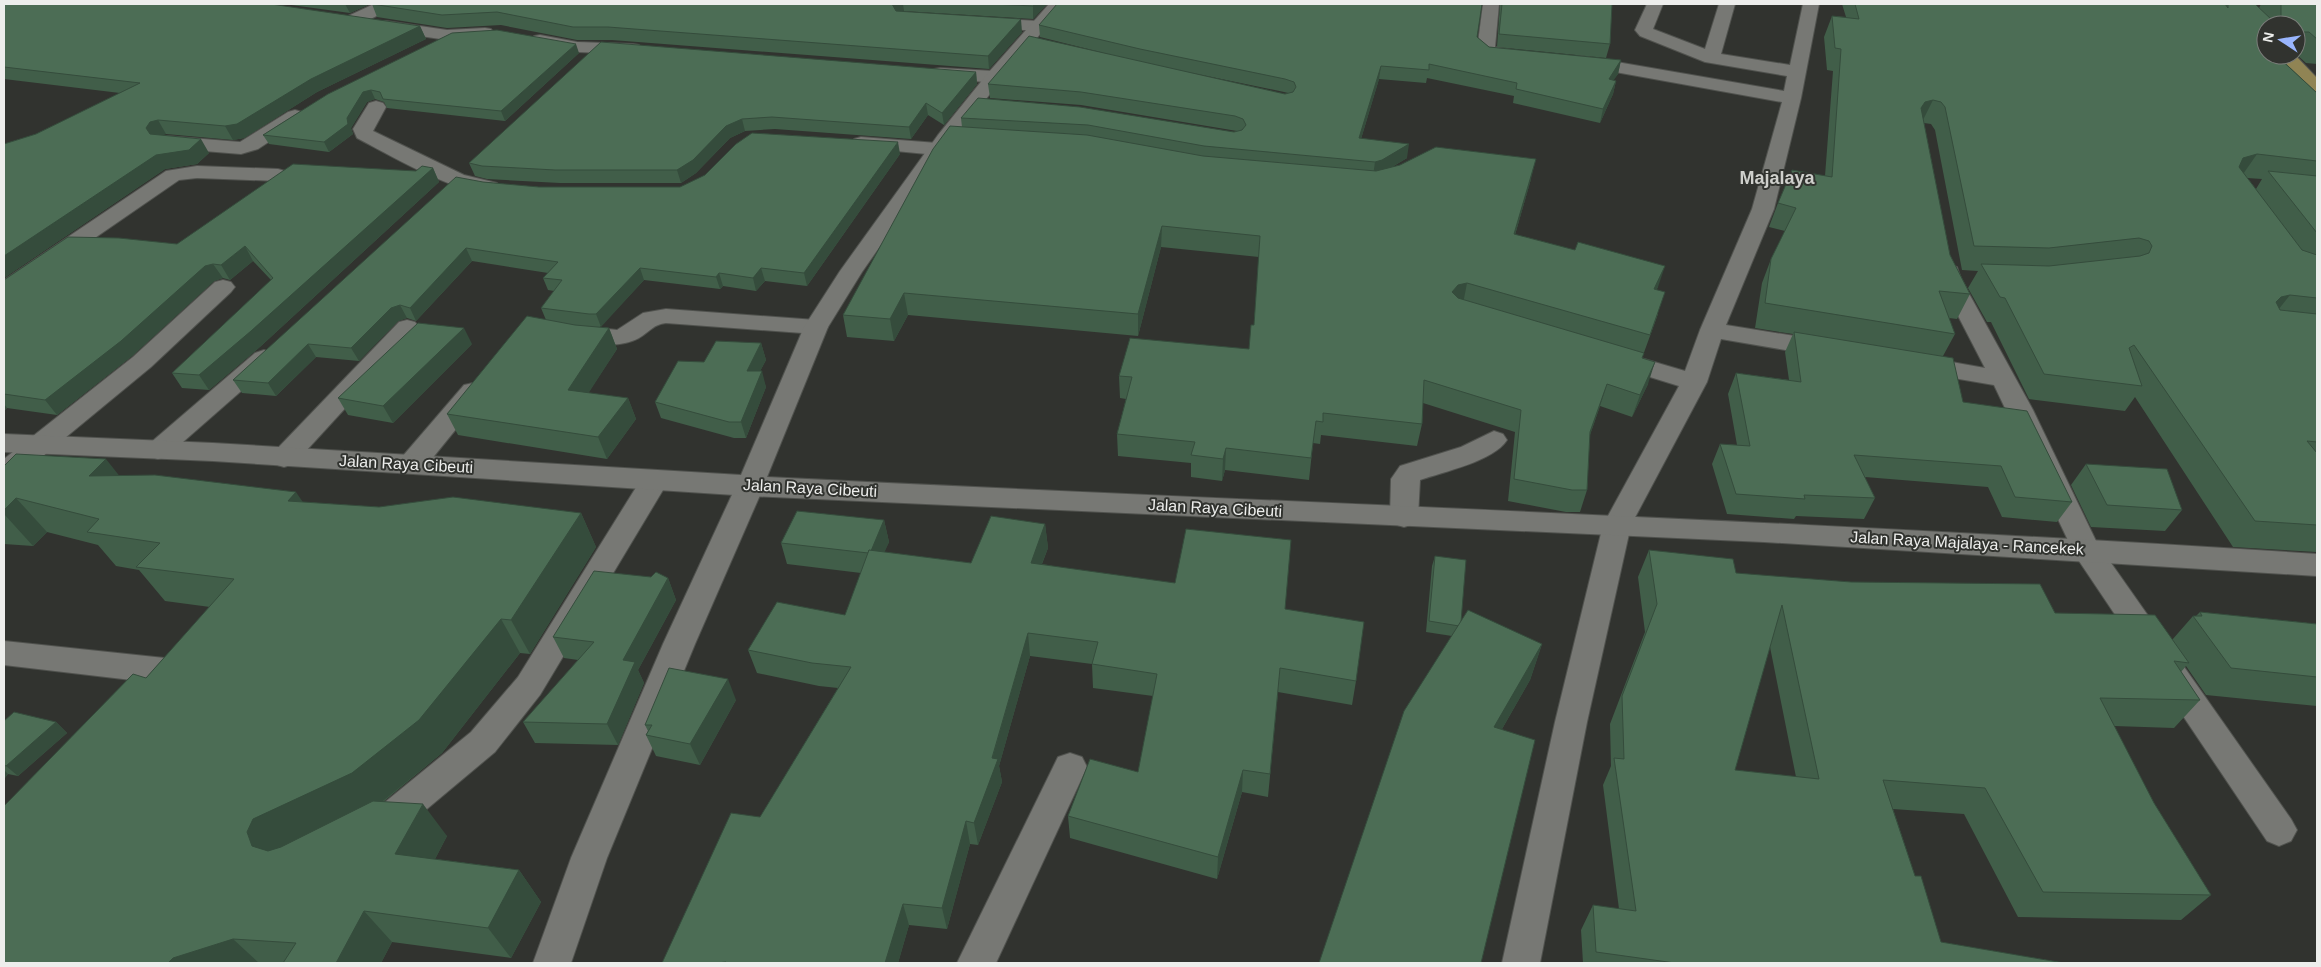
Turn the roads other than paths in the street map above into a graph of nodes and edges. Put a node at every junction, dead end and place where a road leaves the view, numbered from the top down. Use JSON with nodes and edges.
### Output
{"nodes":[{"id":1,"x":387,"y":4,"type":"edge"},
{"id":2,"x":1058,"y":4,"type":"edge"},
{"id":3,"x":1491,"y":4,"type":"edge"},
{"id":4,"x":1655,"y":4,"type":"edge"},
{"id":5,"x":1726,"y":4,"type":"edge"},
{"id":6,"x":1812,"y":4,"type":"edge"},
{"id":7,"x":962,"y":21,"type":"edge"},
{"id":8,"x":501,"y":32,"type":"edge"},
{"id":9,"x":452,"y":35,"type":"junction"},
{"id":10,"x":522,"y":36,"type":"edge"},
{"id":11,"x":1036,"y":37,"type":"junction"},
{"id":12,"x":599,"y":47,"type":"junction"},
{"id":13,"x":427,"y":48,"type":"edge"},
{"id":14,"x":651,"y":50,"type":"edge"},
{"id":15,"x":1534,"y":57,"type":"edge"},
{"id":16,"x":1711,"y":58,"type":"junction"},
{"id":17,"x":1562,"y":59,"type":"edge"},
{"id":18,"x":2295,"y":65,"type":"edge"},
{"id":19,"x":578,"y":67,"type":"edge"},
{"id":20,"x":926,"y":72,"type":"edge"},
{"id":21,"x":1798,"y":72,"type":"junction"},
{"id":22,"x":994,"y":77,"type":"junction"},
{"id":23,"x":2317,"y":88,"type":"edge"},
{"id":24,"x":1792,"y":98,"type":"junction"},
{"id":25,"x":314,"y":104,"type":"edge"},
{"id":26,"x":376,"y":107,"type":"dead end"},
{"id":27,"x":841,"y":141,"type":"edge"},
{"id":28,"x":166,"y":142,"type":"edge"},
{"id":29,"x":949,"y":143,"type":"junction"},
{"id":30,"x":477,"y":163,"type":"edge"},
{"id":31,"x":278,"y":175,"type":"edge"},
{"id":32,"x":451,"y":186,"type":"junction"},
{"id":33,"x":506,"y":188,"type":"edge"},
{"id":34,"x":1945,"y":251,"type":"edge"},
{"id":35,"x":1950,"y":279,"type":"junction"},
{"id":36,"x":1978,"y":280,"type":"dead end"},
{"id":37,"x":223,"y":287,"type":"dead end"},
{"id":38,"x":4,"y":290,"type":"edge"},
{"id":39,"x":407,"y":327,"type":"dead end"},
{"id":40,"x":816,"y":327,"type":"junction"},
{"id":41,"x":552,"y":330,"type":"edge"},
{"id":42,"x":1712,"y":330,"type":"junction"},
{"id":43,"x":278,"y":345,"type":"edge"},
{"id":44,"x":1598,"y":353,"type":"edge"},
{"id":45,"x":1853,"y":353,"type":"edge"},
{"id":46,"x":1900,"y":361,"type":"edge"},
{"id":47,"x":486,"y":376,"type":"edge"},
{"id":48,"x":2003,"y":379,"type":"junction"},
{"id":49,"x":1694,"y":382,"type":"junction"},
{"id":50,"x":1494,"y":440,"type":"dead end"},
{"id":51,"x":4,"y":443,"type":"edge"},
{"id":52,"x":38,"y":444,"type":"junction"},
{"id":53,"x":158,"y":450,"type":"junction"},
{"id":54,"x":284,"y":458,"type":"junction"},
{"id":55,"x":412,"y":464,"type":"junction"},
{"id":56,"x":4,"y":472,"type":"edge"},
{"id":57,"x":655,"y":480,"type":"junction"},
{"id":58,"x":750,"y":486,"type":"junction"},
{"id":59,"x":1404,"y":517,"type":"junction"},
{"id":60,"x":1617,"y":525,"type":"junction"},
{"id":61,"x":2085,"y":548,"type":"junction"},
{"id":62,"x":2317,"y":565,"type":"edge"},
{"id":63,"x":4,"y":653,"type":"edge"},
{"id":64,"x":174,"y":672,"type":"edge"},
{"id":65,"x":1070,"y":768,"type":"dead end"},
{"id":66,"x":2279,"y":830,"type":"dead end"},
{"id":67,"x":357,"y":835,"type":"edge"},
{"id":68,"x":552,"y":963,"type":"edge"},
{"id":69,"x":976,"y":963,"type":"edge"},
{"id":70,"x":1521,"y":963,"type":"edge"}],
"edges":[{"from":1,"to":9,"type":"street"},
{"from":2,"to":11,"type":"street"},
{"from":3,"to":15,"type":"street"},
{"from":4,"to":16,"type":"street"},
{"from":5,"to":16,"type":"street"},
{"from":6,"to":21,"type":"street"},
{"from":7,"to":11,"type":"street"},
{"from":8,"to":9,"type":"street"},
{"from":9,"to":13,"type":"street"},
{"from":10,"to":12,"type":"street"},
{"from":11,"to":22,"type":"street"},
{"from":12,"to":14,"type":"street"},
{"from":12,"to":19,"type":"street"},
{"from":16,"to":21,"type":"street"},
{"from":17,"to":24,"type":"street"},
{"from":18,"to":23,"type":"main road"},
{"from":20,"to":22,"type":"street"},
{"from":21,"to":24,"type":"street"},
{"from":22,"to":29,"type":"street"},
{"from":24,"to":42,"type":"street"},
{"from":25,"to":28,"type":"street"},
{"from":26,"to":32,"type":"street"},
{"from":27,"to":29,"type":"street"},
{"from":29,"to":40,"type":"street"},
{"from":30,"to":32,"type":"street"},
{"from":31,"to":38,"type":"street"},
{"from":32,"to":33,"type":"street"},
{"from":34,"to":35,"type":"street"},
{"from":35,"to":36,"type":"street"},
{"from":35,"to":48,"type":"street"},
{"from":37,"to":52,"type":"street"},
{"from":39,"to":54,"type":"street"},
{"from":40,"to":41,"type":"street"},
{"from":40,"to":58,"type":"street"},
{"from":42,"to":45,"type":"street"},
{"from":42,"to":49,"type":"street"},
{"from":43,"to":53,"type":"street"},
{"from":44,"to":49,"type":"street"},
{"from":46,"to":48,"type":"street"},
{"from":47,"to":55,"type":"street"},
{"from":48,"to":61,"type":"street"},
{"from":49,"to":60,"type":"street"},
{"from":50,"to":59,"type":"street"},
{"from":51,"to":52,"type":"street","name":"Jalan Raya Cibeuti"},
{"from":52,"to":53,"type":"street","name":"Jalan Raya Cibeuti"},
{"from":52,"to":56,"type":"street"},
{"from":53,"to":54,"type":"street","name":"Jalan Raya Cibeuti"},
{"from":54,"to":55,"type":"street","name":"Jalan Raya Cibeuti"},
{"from":55,"to":57,"type":"street","name":"Jalan Raya Cibeuti"},
{"from":57,"to":58,"type":"street","name":"Jalan Raya Cibeuti"},
{"from":57,"to":67,"type":"street"},
{"from":58,"to":59,"type":"street","name":"Jalan Raya Cibeuti"},
{"from":58,"to":68,"type":"street"},
{"from":59,"to":60,"type":"street","name":"Jalan Raya Cibeuti"},
{"from":60,"to":61,"type":"street","name":"Jalan Raya Majalaya - Rancekek"},
{"from":60,"to":70,"type":"street"},
{"from":61,"to":62,"type":"street","name":"Jalan Raya Majalaya - Rancekek"},
{"from":61,"to":66,"type":"street"},
{"from":63,"to":64,"type":"street"},
{"from":65,"to":69,"type":"street"}]}
